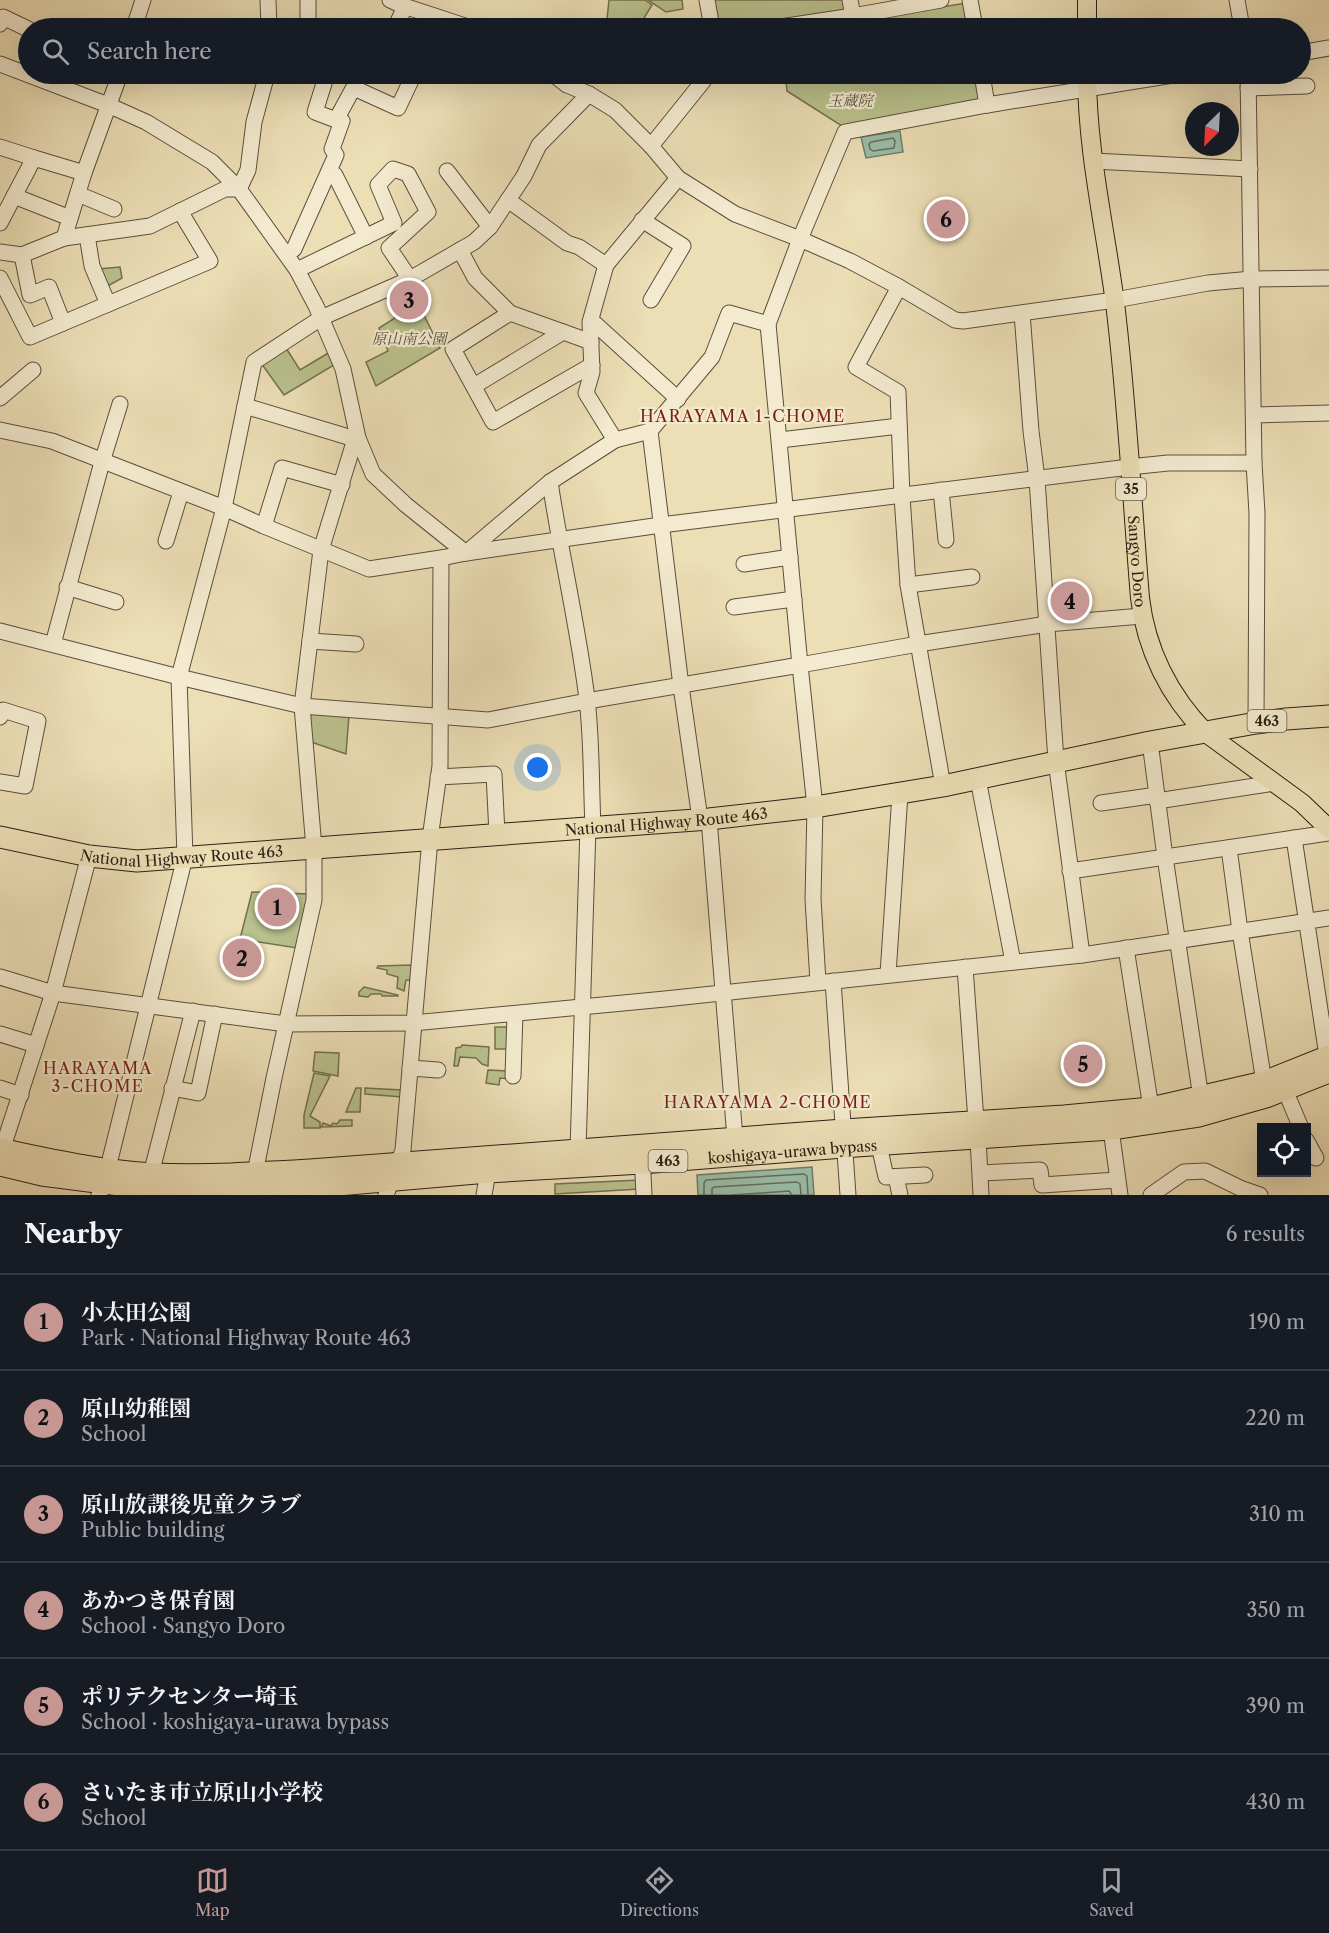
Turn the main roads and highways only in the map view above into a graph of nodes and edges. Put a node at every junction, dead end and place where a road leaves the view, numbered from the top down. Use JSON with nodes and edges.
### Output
{"nodes":[{"id":1,"x":1087,"y":0,"type":"edge"},
{"id":2,"x":1087,"y":18,"type":"edge"},
{"id":3,"x":1087,"y":84,"type":"edge"},
{"id":4,"x":1329,"y":717,"type":"edge"},
{"id":5,"x":1206,"y":733,"type":"junction"},
{"id":6,"x":1329,"y":831,"type":"edge"},
{"id":7,"x":0,"y":837,"type":"edge"},
{"id":8,"x":1328,"y":1061,"type":"edge"},
{"id":9,"x":977,"y":1130,"type":"junction"},
{"id":10,"x":845,"y":1138,"type":"junction"},
{"id":11,"x":642,"y":1154,"type":"junction"},
{"id":12,"x":1,"y":1155,"type":"edge"},
{"id":13,"x":393,"y":1179,"type":"edge"},
{"id":14,"x":103,"y":1183,"type":"edge"},
{"id":15,"x":249,"y":1186,"type":"edge"}],
"edges":[{"from":1,"to":2,"type":"main road"},
{"from":3,"to":5,"type":"main road","name":"Sangyo Doro","number":"35"},
{"from":4,"to":5,"type":"highway","name":"National Highway Route 463","number":"463"},
{"from":5,"to":6,"type":"main road","name":"Sangyo Doro","number":"35"},
{"from":5,"to":7,"type":"highway","name":"National Highway Route 463","number":"463"},
{"from":8,"to":9,"type":"highway","name":"koshigaya-urawa bypass","number":"463"},
{"from":8,"to":9,"type":"highway","name":"koshigaya-urawa bypass","number":"463"},
{"from":9,"to":10,"type":"highway","name":"koshigaya-urawa bypass","number":"463"},
{"from":9,"to":10,"type":"highway","name":"koshigaya-urawa bypass","number":"463"},
{"from":10,"to":11,"type":"highway","name":"koshigaya-urawa bypass","number":"463"},
{"from":10,"to":11,"type":"highway","name":"koshigaya-urawa bypass","number":"463"},
{"from":11,"to":13,"type":"highway","name":"koshigaya-urawa bypass","number":"463"},
{"from":11,"to":13,"type":"highway","name":"koshigaya-urawa bypass","number":"463"},
{"from":12,"to":14,"type":"highway","name":"koshigaya-urawa bypass","number":"463"},
{"from":13,"to":15,"type":"highway","name":"koshigaya-urawa bypass","number":"463"},
{"from":14,"to":15,"type":"highway","name":"koshigaya-urawa bypass","number":"463"},
{"from":14,"to":15,"type":"highway","name":"koshigaya-urawa bypass","number":"463"}]}
